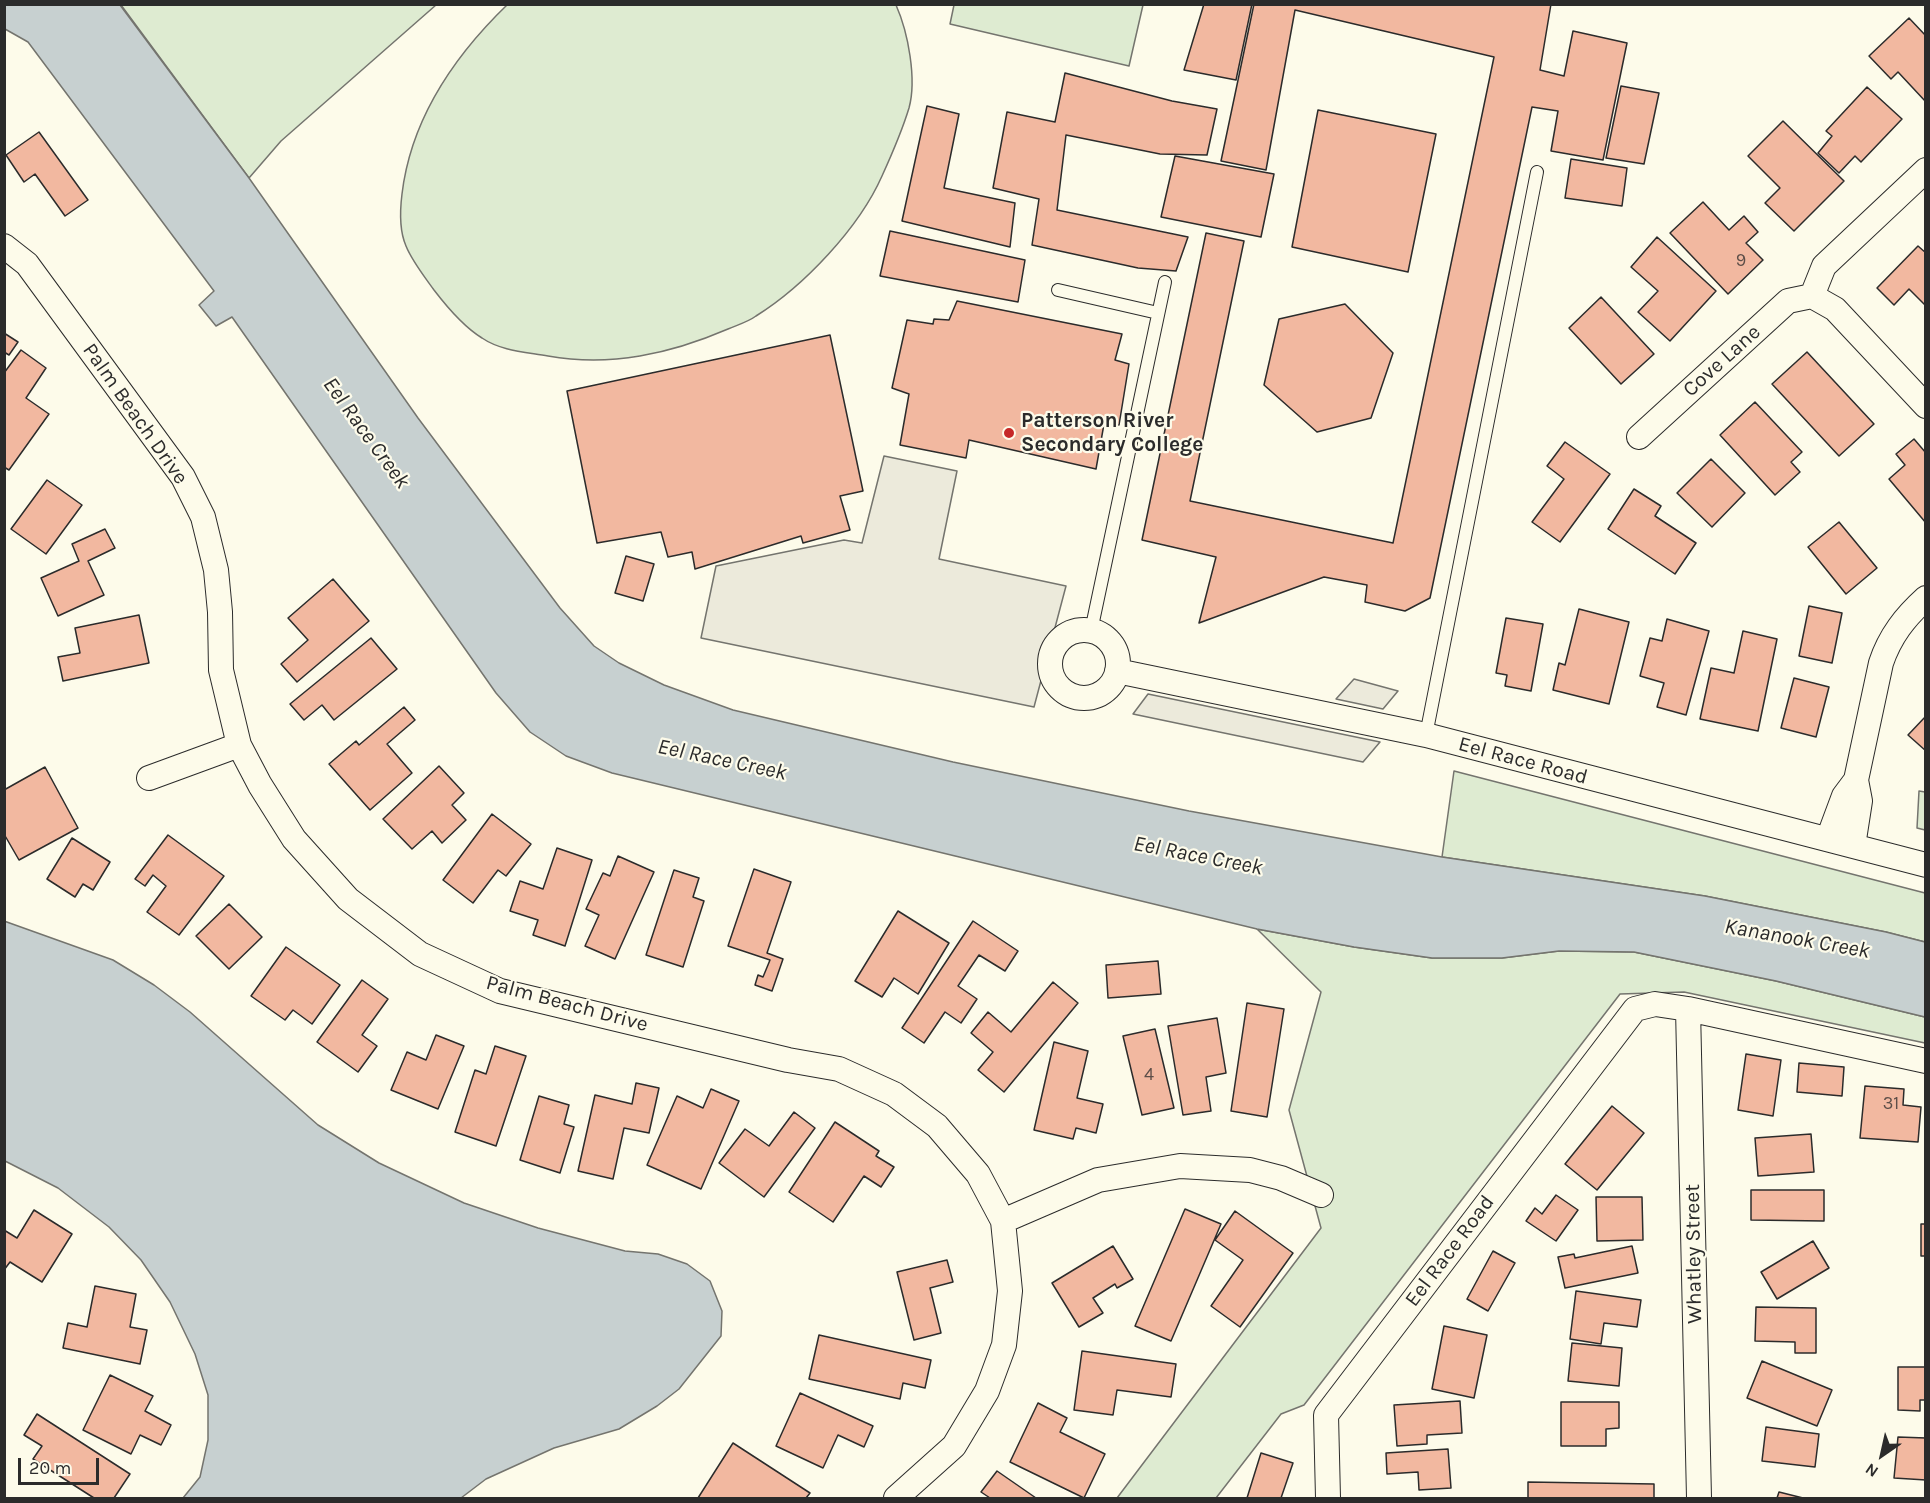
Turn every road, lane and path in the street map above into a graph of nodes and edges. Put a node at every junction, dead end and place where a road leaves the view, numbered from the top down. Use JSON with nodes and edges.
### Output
{"nodes":[{"id":1,"x":1926,"y":170,"type":"edge"},
{"id":2,"x":1537,"y":172,"type":"dead end"},
{"id":3,"x":4,"y":246,"type":"edge"},
{"id":4,"x":1165,"y":282,"type":"dead end"},
{"id":5,"x":1058,"y":290,"type":"dead end"},
{"id":6,"x":1812,"y":296,"type":"junction"},
{"id":7,"x":1158,"y":314,"type":"junction"},
{"id":8,"x":1926,"y":406,"type":"edge"},
{"id":9,"x":1639,"y":437,"type":"dead end"},
{"id":10,"x":1926,"y":598,"type":"edge"},
{"id":11,"x":1091,"y":631,"type":"junction"},
{"id":12,"x":1117,"y":671,"type":"junction"},
{"id":13,"x":1425,"y":735,"type":"junction"},
{"id":14,"x":239,"y":745,"type":"junction"},
{"id":15,"x":149,"y":778,"type":"dead end"},
{"id":16,"x":1856,"y":780,"type":"junction"},
{"id":17,"x":1828,"y":839,"type":"junction"},
{"id":18,"x":1853,"y":846,"type":"junction"},
{"id":19,"x":1926,"y":865,"type":"edge"},
{"id":20,"x":1688,"y":1009,"type":"junction"},
{"id":21,"x":1926,"y":1061,"type":"edge"},
{"id":22,"x":1321,"y":1195,"type":"dead end"},
{"id":23,"x":1003,"y":1221,"type":"junction"},
{"id":24,"x":896,"y":1498,"type":"edge"},
{"id":25,"x":1328,"y":1498,"type":"edge"},
{"id":26,"x":1699,"y":1498,"type":"edge"}],
"edges":[{"from":1,"to":6,"type":"street"},
{"from":2,"to":13,"type":"lane"},
{"from":3,"to":14,"type":"street","name":"Palm Beach Drive"},
{"from":4,"to":7,"type":"lane"},
{"from":5,"to":7,"type":"lane"},
{"from":6,"to":8,"type":"street"},
{"from":6,"to":9,"type":"street","name":"Cove Lane"},
{"from":7,"to":11,"type":"lane"},
{"from":10,"to":16,"type":"street"},
{"from":11,"to":12,"type":"street"},
{"from":11,"to":12,"type":"street"},
{"from":12,"to":13,"type":"street","name":"Eel Race Road"},
{"from":13,"to":17,"type":"street","name":"Eel Race Road"},
{"from":14,"to":15,"type":"street"},
{"from":14,"to":23,"type":"street","name":"Palm Beach Drive"},
{"from":16,"to":17,"type":"street"},
{"from":16,"to":18,"type":"street"},
{"from":17,"to":18,"type":"street","name":"Eel Race Road"},
{"from":18,"to":19,"type":"street","name":"Eel Race Road"},
{"from":20,"to":21,"type":"street","name":"Eel Race Road"},
{"from":20,"to":25,"type":"street","name":"Eel Race Road"},
{"from":20,"to":26,"type":"street","name":"Whatley Street"},
{"from":22,"to":23,"type":"street"},
{"from":23,"to":24,"type":"street","name":"Palm Beach Drive"}]}
